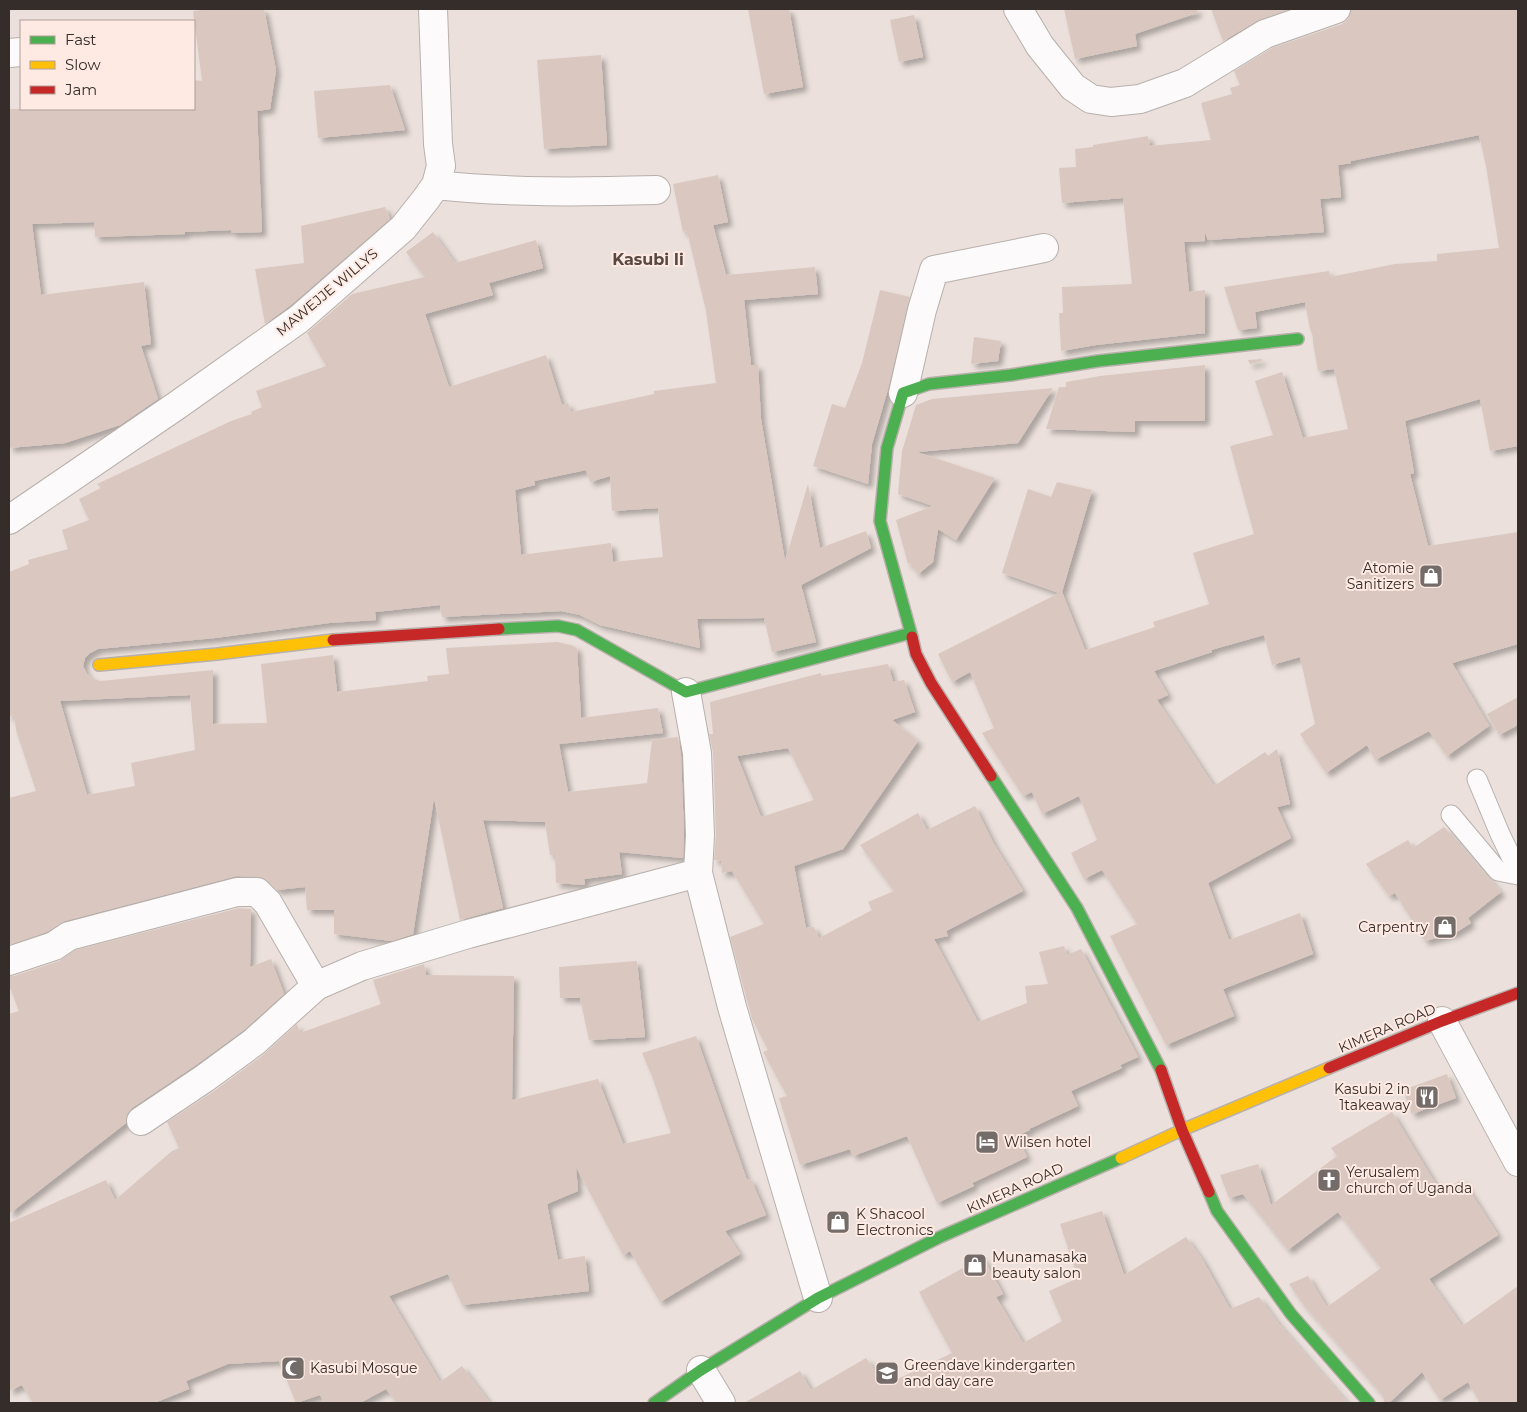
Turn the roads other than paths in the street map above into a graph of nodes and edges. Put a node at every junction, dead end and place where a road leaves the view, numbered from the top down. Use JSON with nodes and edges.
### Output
{"nodes":[{"id":1,"x":433,"y":9,"type":"edge"},
{"id":2,"x":1018,"y":9,"type":"edge"},
{"id":3,"x":1336,"y":9,"type":"edge"},
{"id":4,"x":436,"y":186,"type":"junction"},
{"id":5,"x":656,"y":190,"type":"dead end"},
{"id":6,"x":1044,"y":248,"type":"dead end"},
{"id":7,"x":1298,"y":339,"type":"dead end"},
{"id":8,"x":904,"y":394,"type":"junction"},
{"id":9,"x":9,"y":520,"type":"edge"},
{"id":10,"x":911,"y":633,"type":"junction"},
{"id":11,"x":99,"y":665,"type":"dead end"},
{"id":12,"x":686,"y":692,"type":"junction"},
{"id":13,"x":1476,"y":779,"type":"dead end"},
{"id":14,"x":1451,"y":815,"type":"dead end"},
{"id":15,"x":1518,"y":871,"type":"edge"},
{"id":16,"x":698,"y":872,"type":"junction"},
{"id":17,"x":1518,"y":875,"type":"edge"},
{"id":18,"x":9,"y":960,"type":"edge"},
{"id":19,"x":316,"y":986,"type":"junction"},
{"id":20,"x":1518,"y":992,"type":"edge"},
{"id":21,"x":1442,"y":1021,"type":"junction"},
{"id":22,"x":142,"y":1121,"type":"dead end"},
{"id":23,"x":1182,"y":1130,"type":"junction"},
{"id":24,"x":1518,"y":1162,"type":"edge"},
{"id":25,"x":818,"y":1298,"type":"junction"},
{"id":26,"x":701,"y":1370,"type":"junction"},
{"id":27,"x":654,"y":1403,"type":"edge"},
{"id":28,"x":721,"y":1403,"type":"edge"},
{"id":29,"x":1369,"y":1403,"type":"edge"}],
"edges":[{"from":1,"to":4,"type":"street","name":"MAWEJJE WILLYS"},
{"from":2,"to":3,"type":"street"},
{"from":4,"to":5,"type":"street"},
{"from":4,"to":9,"type":"street","name":"MAWEJJE WILLYS"},
{"from":6,"to":8,"type":"street"},
{"from":7,"to":8,"type":"street"},
{"from":8,"to":10,"type":"street"},
{"from":10,"to":12,"type":"street"},
{"from":10,"to":23,"type":"street"},
{"from":11,"to":12,"type":"street"},
{"from":12,"to":16,"type":"street"},
{"from":13,"to":15,"type":"lane"},
{"from":14,"to":17,"type":"lane"},
{"from":16,"to":19,"type":"street"},
{"from":16,"to":25,"type":"street"},
{"from":18,"to":19,"type":"street"},
{"from":19,"to":22,"type":"street"},
{"from":20,"to":21,"type":"street","name":"KIMERA ROAD"},
{"from":21,"to":23,"type":"street","name":"KIMERA ROAD"},
{"from":21,"to":24,"type":"street"},
{"from":23,"to":25,"type":"street","name":"KIMERA ROAD"},
{"from":23,"to":29,"type":"street"},
{"from":25,"to":26,"type":"street","name":"KIMERA ROAD"},
{"from":26,"to":27,"type":"street","name":"KIMERA ROAD"},
{"from":26,"to":28,"type":"street"}]}
